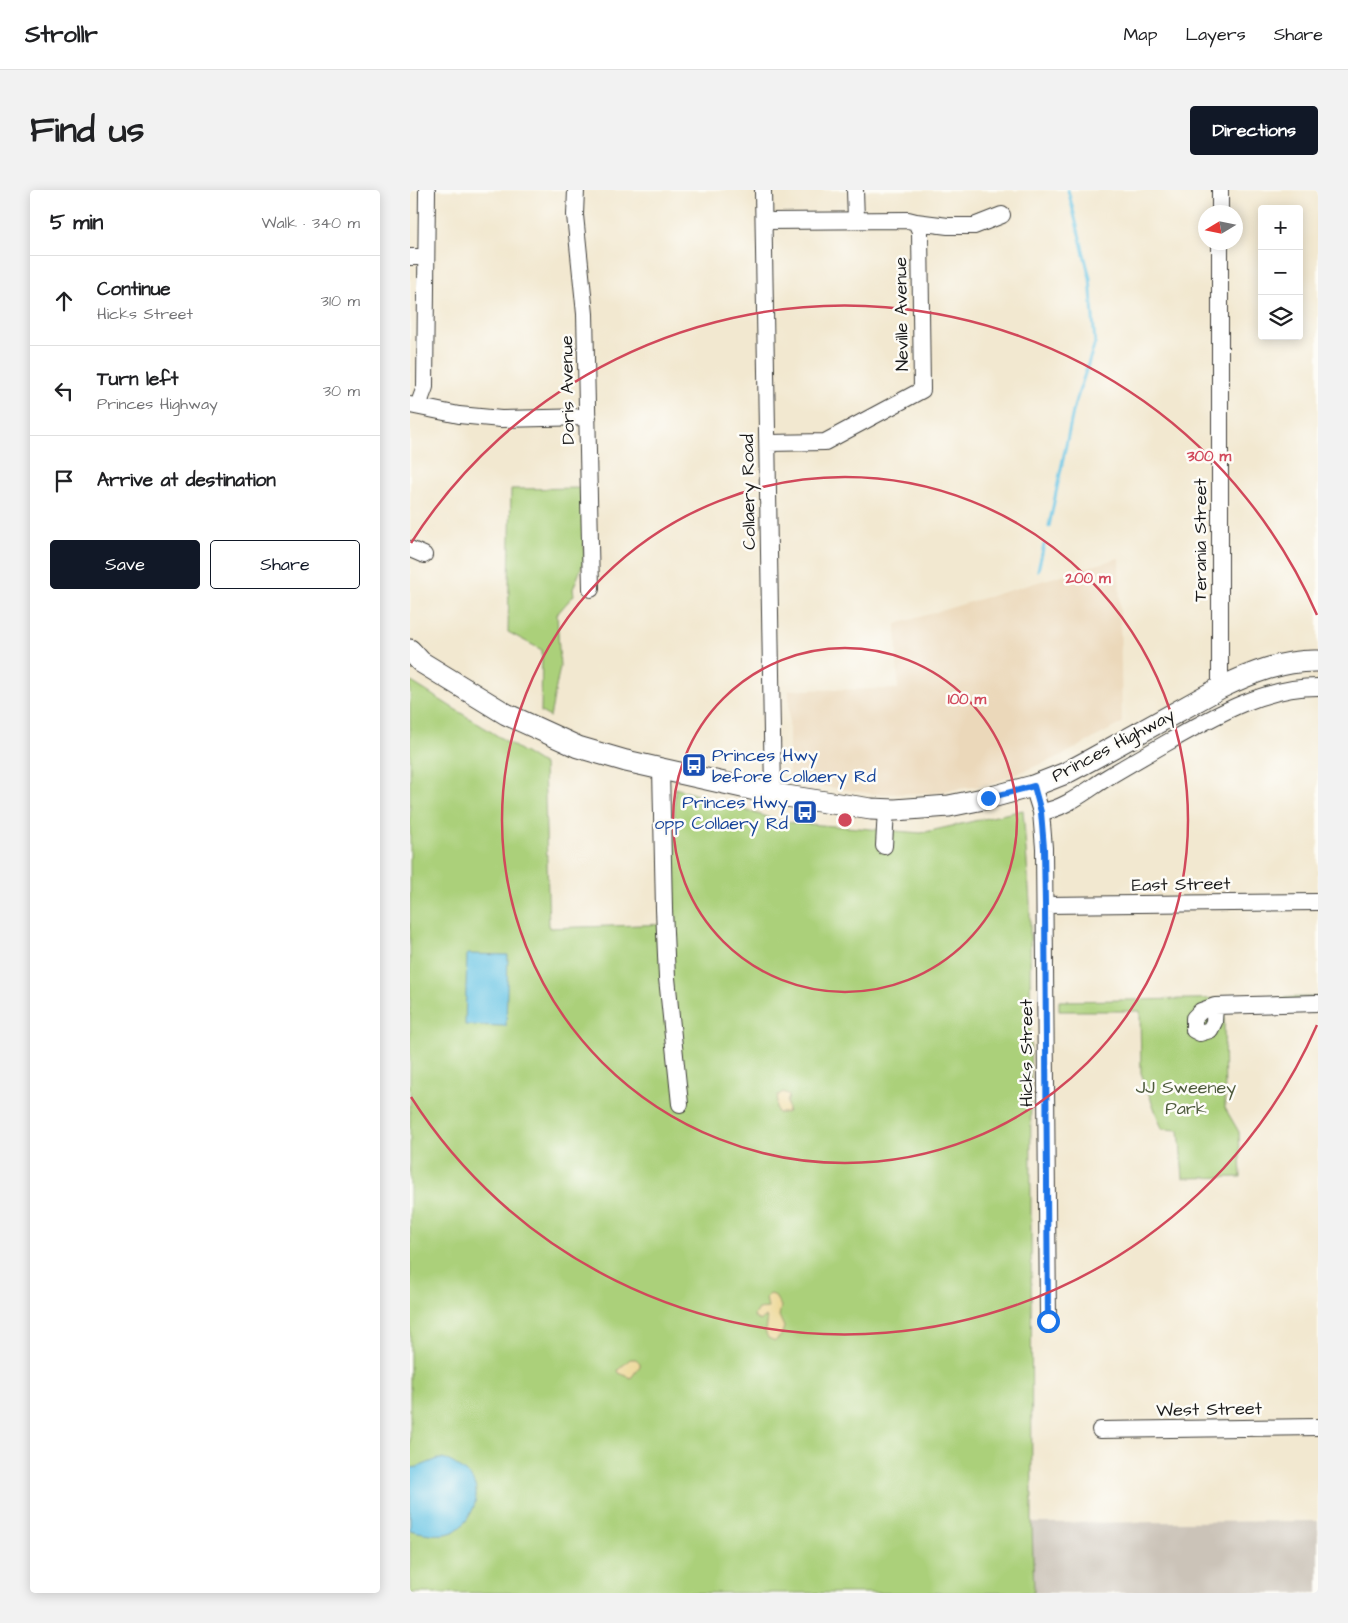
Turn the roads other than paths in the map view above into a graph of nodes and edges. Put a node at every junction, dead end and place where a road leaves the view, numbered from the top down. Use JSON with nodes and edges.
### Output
{"nodes":[{"id":1,"x":427,"y":190,"type":"edge"},
{"id":2,"x":576,"y":190,"type":"edge"},
{"id":3,"x":763,"y":190,"type":"edge"},
{"id":4,"x":855,"y":190,"type":"edge"},
{"id":5,"x":1220,"y":190,"type":"edge"},
{"id":6,"x":1220,"y":205,"type":"edge"},
{"id":7,"x":1002,"y":215,"type":"dead end"},
{"id":8,"x":856,"y":220,"type":"junction"},
{"id":9,"x":764,"y":221,"type":"junction"},
{"id":10,"x":916,"y":222,"type":"junction"},
{"id":11,"x":1220,"y":250,"type":"edge"},
{"id":12,"x":418,"y":257,"type":"edge"},
{"id":13,"x":414,"y":406,"type":"edge"},
{"id":14,"x":588,"y":417,"type":"junction"},
{"id":15,"x":768,"y":443,"type":"junction"},
{"id":16,"x":591,"y":589,"type":"dead end"},
{"id":17,"x":414,"y":657,"type":"edge"},
{"id":18,"x":1318,"y":661,"type":"edge"},
{"id":19,"x":1318,"y":686,"type":"edge"},
{"id":20,"x":1220,"y":688,"type":"junction"},
{"id":21,"x":661,"y":769,"type":"junction"},
{"id":22,"x":1034,"y":786,"type":"junction"},
{"id":23,"x":773,"y":794,"type":"junction"},
{"id":24,"x":886,"y":809,"type":"junction"},
{"id":25,"x":1041,"y":812,"type":"junction"},
{"id":26,"x":884,"y":846,"type":"dead end"},
{"id":27,"x":1318,"y":902,"type":"edge"},
{"id":28,"x":1045,"y":905,"type":"junction"},
{"id":29,"x":1318,"y":1003,"type":"edge"},
{"id":30,"x":1215,"y":1006,"type":"dead end"},
{"id":31,"x":680,"y":1104,"type":"dead end"},
{"id":32,"x":1048,"y":1321,"type":"dead end"},
{"id":33,"x":1318,"y":1427,"type":"edge"},
{"id":34,"x":1100,"y":1430,"type":"dead end"}],
"edges":[{"from":1,"to":12,"type":"street"},
{"from":2,"to":14,"type":"street","name":"Doris Avenue"},
{"from":3,"to":9,"type":"street","name":"Collaery Road"},
{"from":4,"to":8,"type":"street"},
{"from":5,"to":6,"type":"street"},
{"from":7,"to":10,"type":"street"},
{"from":8,"to":9,"type":"street"},
{"from":8,"to":10,"type":"street"},
{"from":9,"to":15,"type":"street","name":"Collaery Road"},
{"from":10,"to":15,"type":"street","name":"Neville Avenue"},
{"from":11,"to":20,"type":"street","name":"Terania Street"},
{"from":12,"to":13,"type":"street"},
{"from":13,"to":14,"type":"street"},
{"from":14,"to":16,"type":"street","name":"Doris Avenue"},
{"from":15,"to":23,"type":"street","name":"Collaery Road"},
{"from":17,"to":21,"type":"main road","name":"Princes Highway"},
{"from":18,"to":20,"type":"main road","name":"Princes Highway"},
{"from":19,"to":25,"type":"street"},
{"from":20,"to":22,"type":"main road","name":"Princes Highway"},
{"from":21,"to":23,"type":"main road","name":"Princes Highway"},
{"from":21,"to":31,"type":"street"},
{"from":22,"to":24,"type":"main road","name":"Princes Highway"},
{"from":22,"to":25,"type":"street","name":"Hicks Street"},
{"from":23,"to":24,"type":"main road","name":"Princes Highway"},
{"from":24,"to":26,"type":"street"},
{"from":25,"to":28,"type":"street","name":"Hicks Street"},
{"from":27,"to":28,"type":"street","name":"East Street"},
{"from":28,"to":32,"type":"street","name":"Hicks Street"},
{"from":29,"to":30,"type":"street"},
{"from":33,"to":34,"type":"street","name":"West Street"}]}
